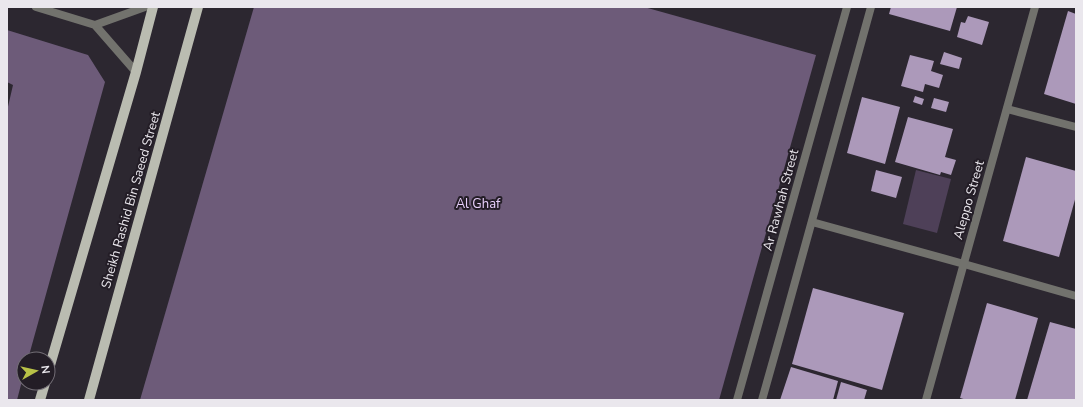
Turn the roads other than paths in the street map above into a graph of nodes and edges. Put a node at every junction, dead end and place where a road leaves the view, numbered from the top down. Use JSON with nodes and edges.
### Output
{"nodes":[{"id":1,"x":36,"y":7,"type":"edge"},
{"id":2,"x":145,"y":7,"type":"edge"},
{"id":3,"x":153,"y":7,"type":"edge"},
{"id":4,"x":198,"y":7,"type":"edge"},
{"id":5,"x":847,"y":7,"type":"edge"},
{"id":6,"x":871,"y":7,"type":"edge"},
{"id":7,"x":1035,"y":7,"type":"edge"},
{"id":8,"x":96,"y":25,"type":"junction"},
{"id":9,"x":136,"y":72,"type":"junction"},
{"id":10,"x":1007,"y":109,"type":"junction"},
{"id":11,"x":1076,"y":127,"type":"edge"},
{"id":12,"x":812,"y":222,"type":"junction"},
{"id":13,"x":964,"y":264,"type":"junction"},
{"id":14,"x":1076,"y":296,"type":"edge"},
{"id":15,"x":54,"y":351,"type":"edge"},
{"id":16,"x":89,"y":400,"type":"edge"},
{"id":17,"x":737,"y":400,"type":"edge"},
{"id":18,"x":762,"y":400,"type":"edge"},
{"id":19,"x":926,"y":400,"type":"edge"}],
"edges":[{"from":1,"to":8,"type":"street"},
{"from":2,"to":8,"type":"street"},
{"from":3,"to":9,"type":"main road"},
{"from":4,"to":16,"type":"main road","name":"Sheikh Rashid Bin Saeed Street"},
{"from":5,"to":17,"type":"street","name":"Ar Rawhah Street"},
{"from":6,"to":12,"type":"street"},
{"from":7,"to":10,"type":"street","name":"Aleppo Street"},
{"from":8,"to":9,"type":"street"},
{"from":9,"to":15,"type":"main road"},
{"from":10,"to":11,"type":"street"},
{"from":10,"to":13,"type":"street","name":"Aleppo Street"},
{"from":12,"to":13,"type":"street"},
{"from":12,"to":18,"type":"street"},
{"from":13,"to":14,"type":"street"},
{"from":13,"to":19,"type":"street","name":"Aleppo Street"}]}
